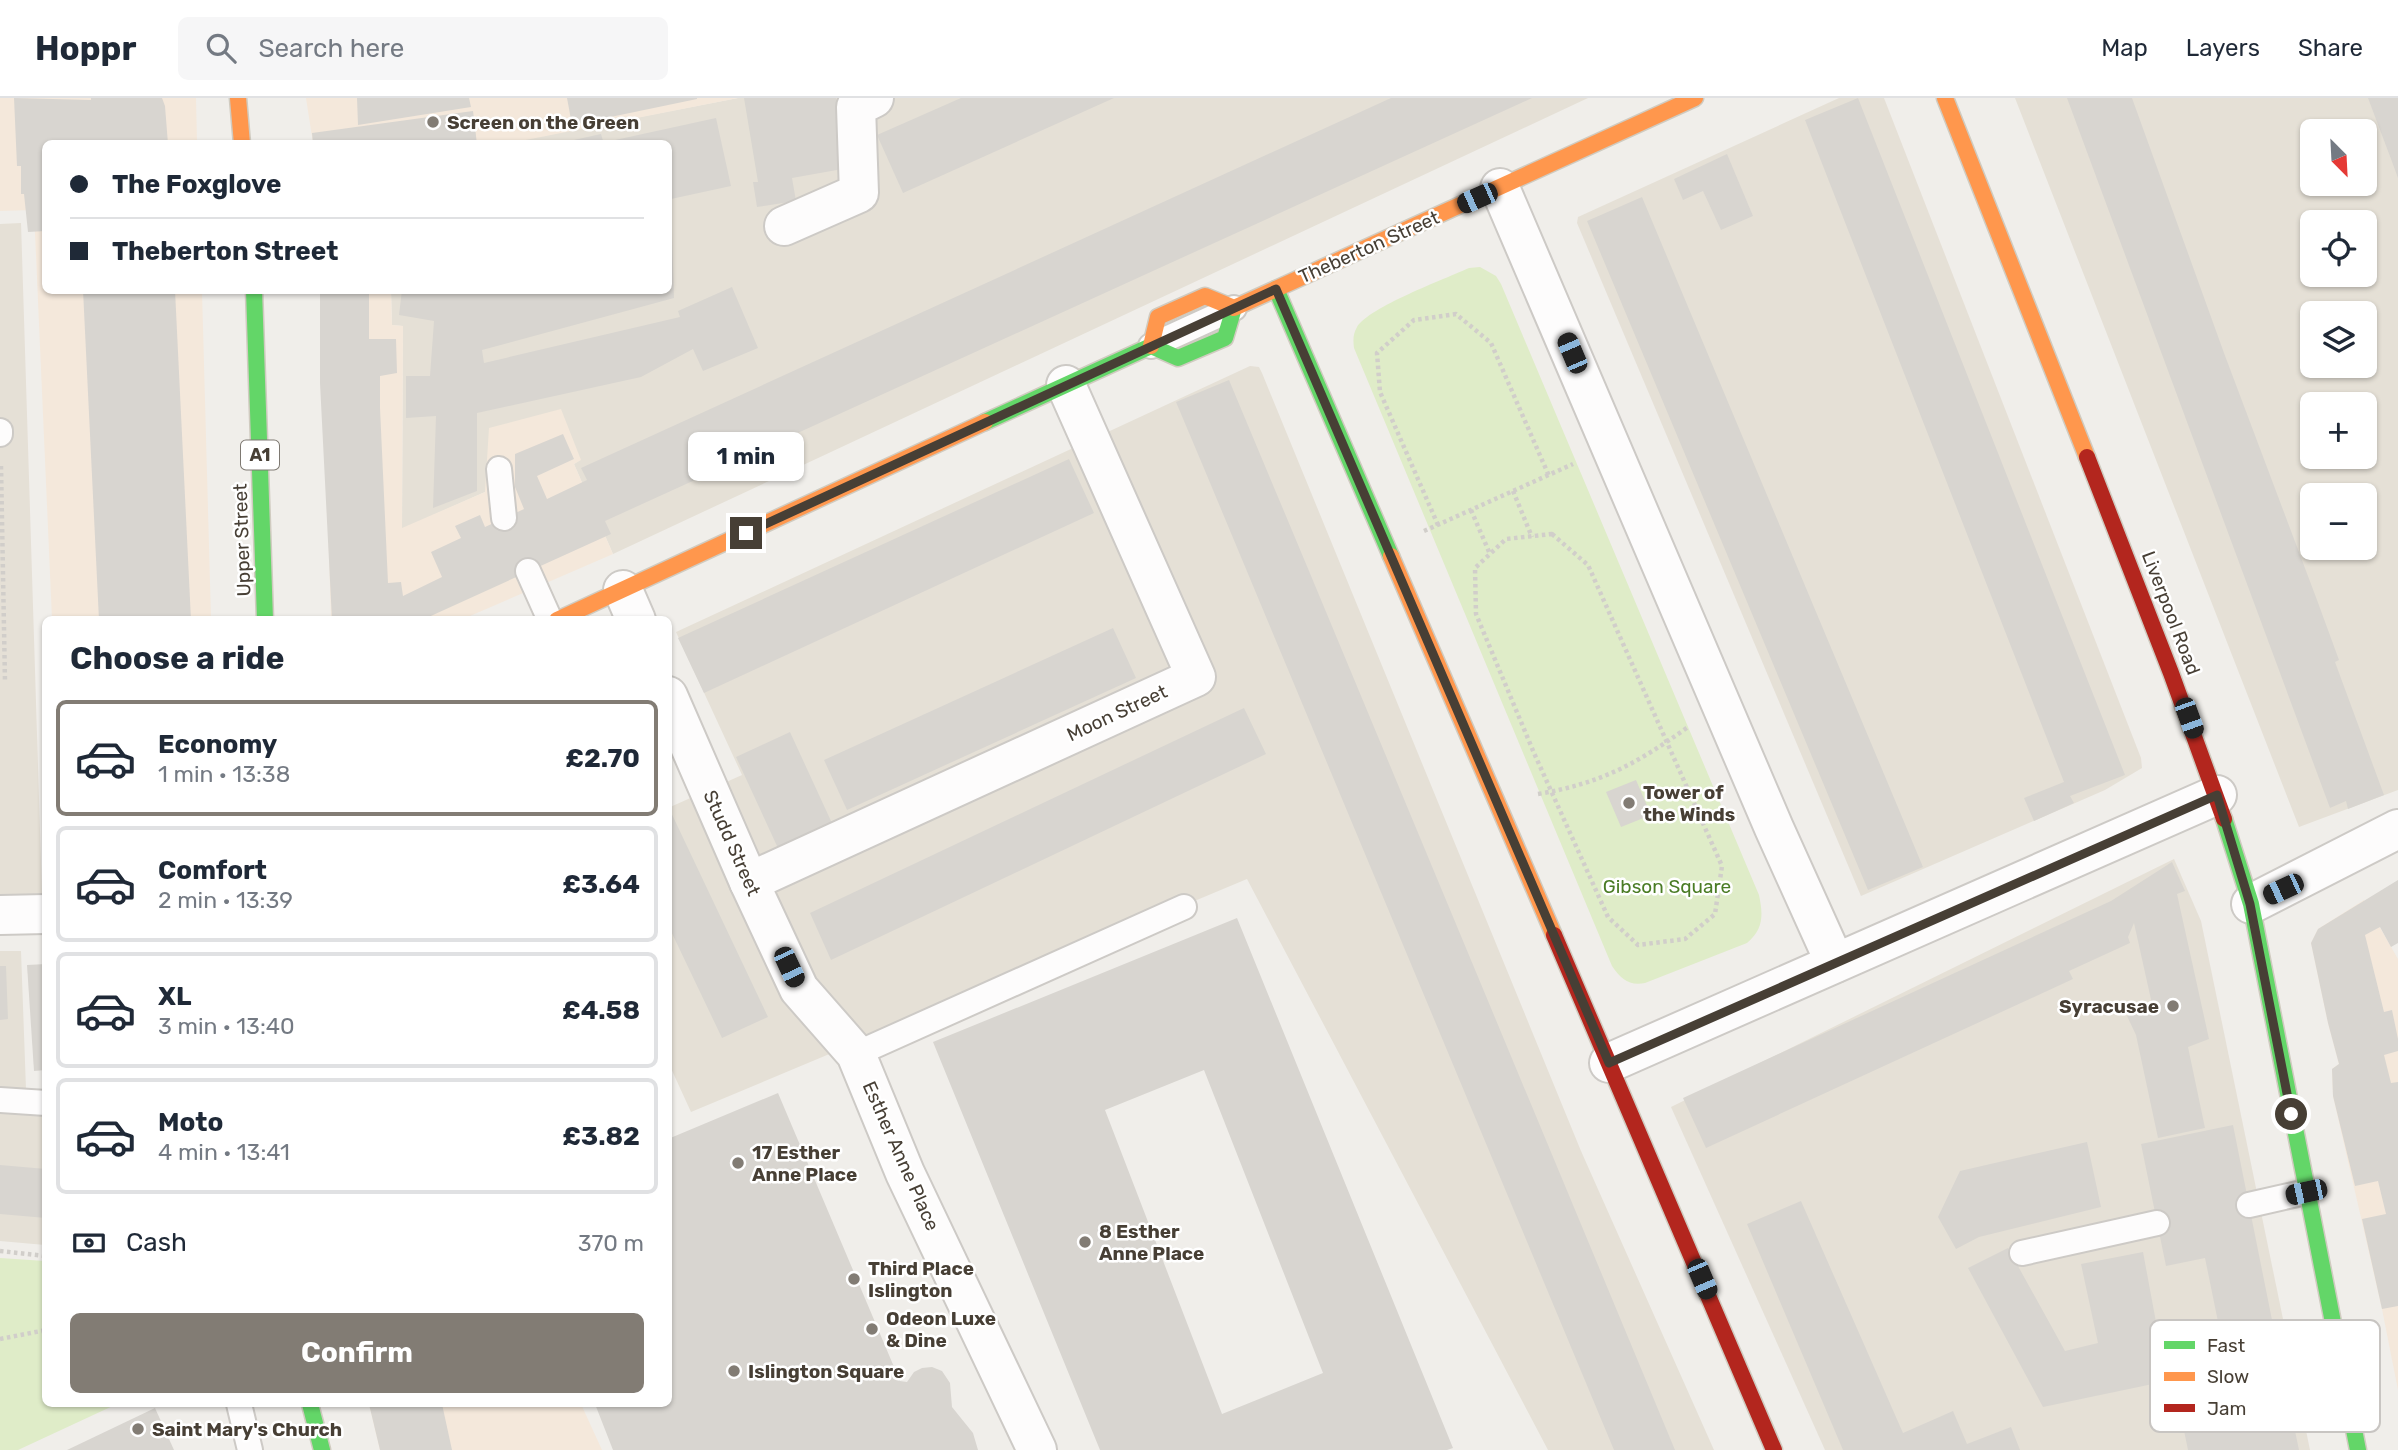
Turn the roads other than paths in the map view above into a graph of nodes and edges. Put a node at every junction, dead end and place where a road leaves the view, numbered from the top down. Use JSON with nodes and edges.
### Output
{"nodes":[{"id":1,"x":238,"y":98,"type":"edge"},
{"id":2,"x":874,"y":98,"type":"edge"},
{"id":3,"x":1695,"y":98,"type":"edge"},
{"id":4,"x":1945,"y":98,"type":"edge"},
{"id":5,"x":242,"y":140,"type":"edge"},
{"id":6,"x":1500,"y":188,"type":"junction"},
{"id":7,"x":784,"y":226,"type":"dead end"},
{"id":8,"x":1276,"y":289,"type":"junction"},
{"id":9,"x":254,"y":294,"type":"edge"},
{"id":10,"x":1234,"y":308,"type":"joint"},
{"id":11,"x":1151,"y":346,"type":"joint"},
{"id":12,"x":1066,"y":385,"type":"junction"},
{"id":13,"x":499,"y":469,"type":"dead end"},
{"id":14,"x":503,"y":518,"type":"dead end"},
{"id":15,"x":528,"y":572,"type":"dead end"},
{"id":16,"x":629,"y":605,"type":"edge"},
{"id":17,"x":265,"y":616,"type":"edge"},
{"id":18,"x":548,"y":616,"type":"edge"},
{"id":19,"x":576,"y":616,"type":"edge"},
{"id":20,"x":672,"y":705,"type":"edge"},
{"id":21,"x":2217,"y":795,"type":"junction"},
{"id":22,"x":2398,"y":828,"type":"edge"},
{"id":23,"x":749,"y":883,"type":"junction"},
{"id":24,"x":2250,"y":904,"type":"junction"},
{"id":25,"x":1184,"y":907,"type":"dead end"},
{"id":26,"x":42,"y":914,"type":"edge"},
{"id":27,"x":0,"y":915,"type":"edge"},
{"id":28,"x":1835,"y":963,"type":"junction"},
{"id":29,"x":799,"y":989,"type":"joint"},
{"id":30,"x":856,"y":1054,"type":"junction"},
{"id":31,"x":1609,"y":1063,"type":"junction"},
{"id":32,"x":0,"y":1100,"type":"edge"},
{"id":33,"x":42,"y":1102,"type":"edge"},
{"id":34,"x":2306,"y":1192,"type":"junction"},
{"id":35,"x":2249,"y":1205,"type":"dead end"},
{"id":36,"x":2157,"y":1223,"type":"dead end"},
{"id":37,"x":2022,"y":1253,"type":"dead end"},
{"id":38,"x":2332,"y":1320,"type":"edge"},
{"id":39,"x":240,"y":1407,"type":"edge"},
{"id":40,"x":311,"y":1407,"type":"edge"},
{"id":41,"x":2354,"y":1432,"type":"edge"},
{"id":42,"x":250,"y":1450,"type":"edge"},
{"id":43,"x":322,"y":1450,"type":"edge"},
{"id":44,"x":1037,"y":1450,"type":"edge"},
{"id":45,"x":1774,"y":1450,"type":"edge"},
{"id":46,"x":2358,"y":1450,"type":"edge"}],
"edges":[{"from":1,"to":5,"type":"main road"},
{"from":2,"to":7,"type":"street"},
{"from":3,"to":6,"type":"main road","name":"Theberton Street"},
{"from":4,"to":21,"type":"main road","name":"Liverpool Road"},
{"from":6,"to":8,"type":"main road","name":"Theberton Street"},
{"from":6,"to":28,"type":"street"},
{"from":8,"to":10,"type":"main road","name":"Theberton Street"},
{"from":8,"to":31,"type":"main road"},
{"from":9,"to":17,"type":"main road","name":"Upper Street","number":"A1"},
{"from":10,"to":11,"type":"lane","name":"Theberton Street"},
{"from":11,"to":12,"type":"main road","name":"Theberton Street"},
{"from":12,"to":16,"type":"main road","name":"Theberton Street"},
{"from":12,"to":23,"type":"street","name":"Moon Street"},
{"from":13,"to":14,"type":"lane"},
{"from":15,"to":18,"type":"lane"},
{"from":16,"to":19,"type":"main road","name":"Theberton Street"},
{"from":20,"to":23,"type":"street","name":"Studd Street"},
{"from":21,"to":24,"type":"main road","name":"Liverpool Road"},
{"from":21,"to":28,"type":"street"},
{"from":22,"to":24,"type":"street"},
{"from":23,"to":29,"type":"street","name":"Studd Street"},
{"from":24,"to":34,"type":"main road","name":"Liverpool Road"},
{"from":25,"to":30,"type":"lane"},
{"from":26,"to":27,"type":"street"},
{"from":28,"to":31,"type":"street"},
{"from":29,"to":30,"type":"street","name":"Esther Anne Place"},
{"from":30,"to":44,"type":"street","name":"Esther Anne Place"},
{"from":31,"to":45,"type":"main road"},
{"from":32,"to":33,"type":"lane"},
{"from":34,"to":35,"type":"lane"},
{"from":34,"to":38,"type":"main road","name":"Liverpool Road"},
{"from":36,"to":37,"type":"lane"},
{"from":39,"to":42,"type":"lane"},
{"from":40,"to":43,"type":"main road"},
{"from":41,"to":46,"type":"main road","name":"Liverpool Road"}]}
